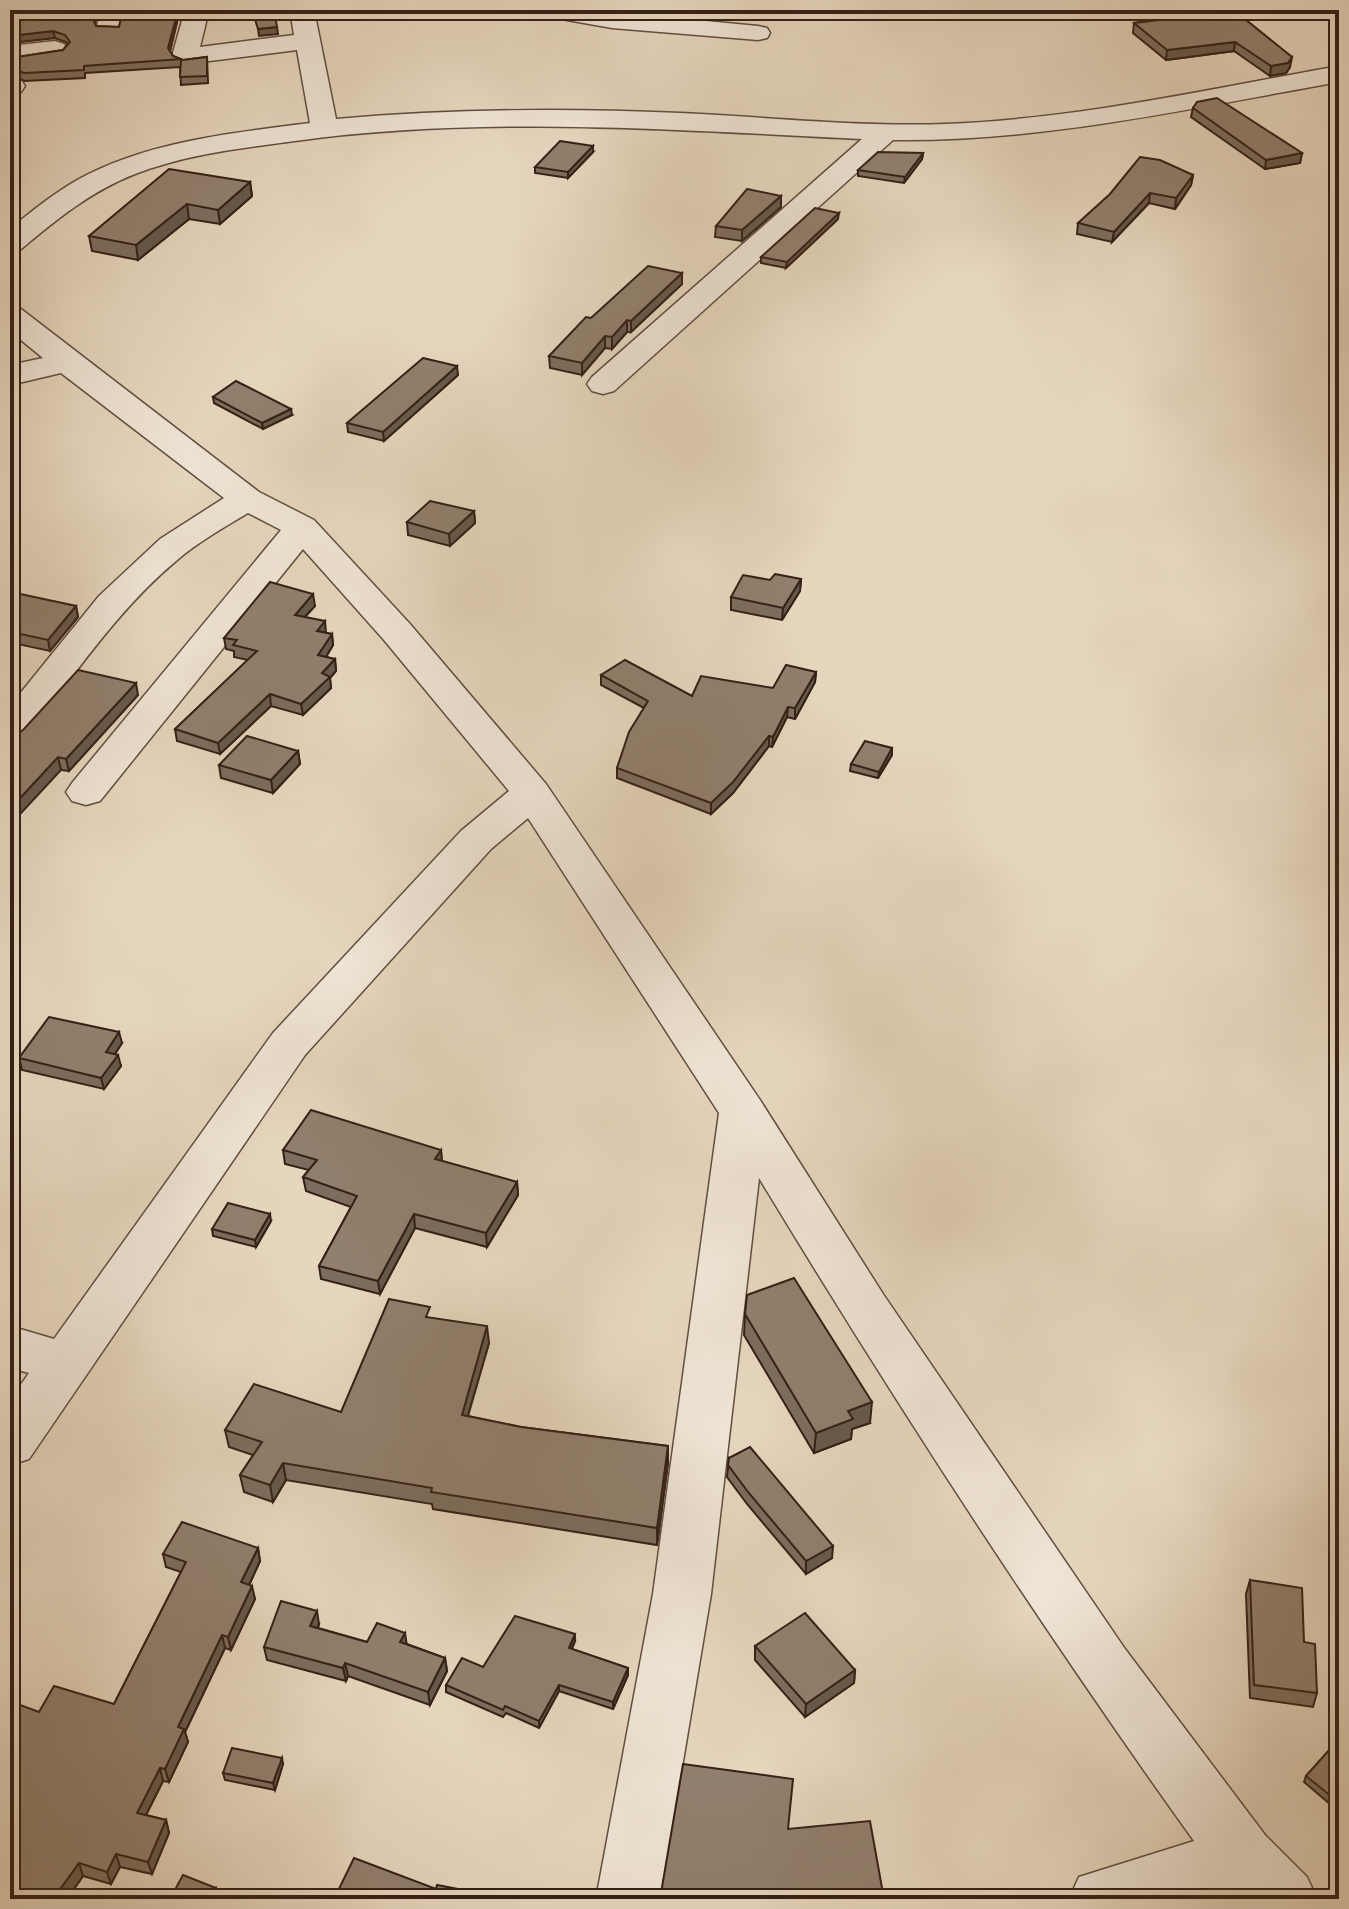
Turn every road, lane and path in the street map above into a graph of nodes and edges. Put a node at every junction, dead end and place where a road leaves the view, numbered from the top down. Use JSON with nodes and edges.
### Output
{"nodes":[{"id":1,"x":197,"y":10,"type":"edge"},
{"id":2,"x":302,"y":10,"type":"edge"},
{"id":3,"x":550,"y":10,"type":"edge"},
{"id":4,"x":758,"y":33,"type":"dead end"},
{"id":5,"x":305,"y":41,"type":"junction"},
{"id":6,"x":55,"y":49,"type":"edge"},
{"id":7,"x":10,"y":54,"type":"edge"},
{"id":8,"x":1235,"y":71,"type":"dead end"},
{"id":9,"x":1339,"y":74,"type":"edge"},
{"id":10,"x":1261,"y":87,"type":"junction"},
{"id":11,"x":324,"y":128,"type":"junction"},
{"id":12,"x":885,"y":133,"type":"junction"},
{"id":13,"x":10,"y":244,"type":"edge"},
{"id":14,"x":10,"y":316,"type":"edge"},
{"id":15,"x":66,"y":362,"type":"junction"},
{"id":16,"x":10,"y":375,"type":"edge"},
{"id":17,"x":603,"y":384,"type":"dead end"},
{"id":18,"x":247,"y":499,"type":"junction"},
{"id":19,"x":302,"y":527,"type":"junction"},
{"id":20,"x":10,"y":731,"type":"edge"},
{"id":21,"x":86,"y":792,"type":"dead end"},
{"id":22,"x":532,"y":793,"type":"junction"},
{"id":23,"x":743,"y":1112,"type":"junction"},
{"id":24,"x":10,"y":1347,"type":"edge"},
{"id":25,"x":66,"y":1363,"type":"junction"},
{"id":26,"x":10,"y":1443,"type":"edge"},
{"id":27,"x":1264,"y":1878,"type":"edge"},
{"id":28,"x":628,"y":1899,"type":"edge"},
{"id":29,"x":1101,"y":1899,"type":"edge"}],
"edges":[{"from":1,"to":5,"type":"street"},
{"from":2,"to":5,"type":"street"},
{"from":3,"to":4,"type":"street"},
{"from":5,"to":11,"type":"street"},
{"from":6,"to":7,"type":"street"},
{"from":8,"to":10,"type":"street"},
{"from":9,"to":10,"type":"street"},
{"from":10,"to":12,"type":"street"},
{"from":11,"to":12,"type":"street"},
{"from":11,"to":13,"type":"street"},
{"from":12,"to":17,"type":"street"},
{"from":14,"to":15,"type":"street"},
{"from":15,"to":16,"type":"street"},
{"from":15,"to":18,"type":"street"},
{"from":18,"to":19,"type":"street"},
{"from":18,"to":20,"type":"street"},
{"from":19,"to":21,"type":"street"},
{"from":19,"to":22,"type":"street"},
{"from":22,"to":23,"type":"street"},
{"from":22,"to":25,"type":"street"},
{"from":23,"to":27,"type":"street"},
{"from":23,"to":28,"type":"street"},
{"from":24,"to":25,"type":"street"},
{"from":25,"to":26,"type":"street"},
{"from":27,"to":29,"type":"street"}]}
